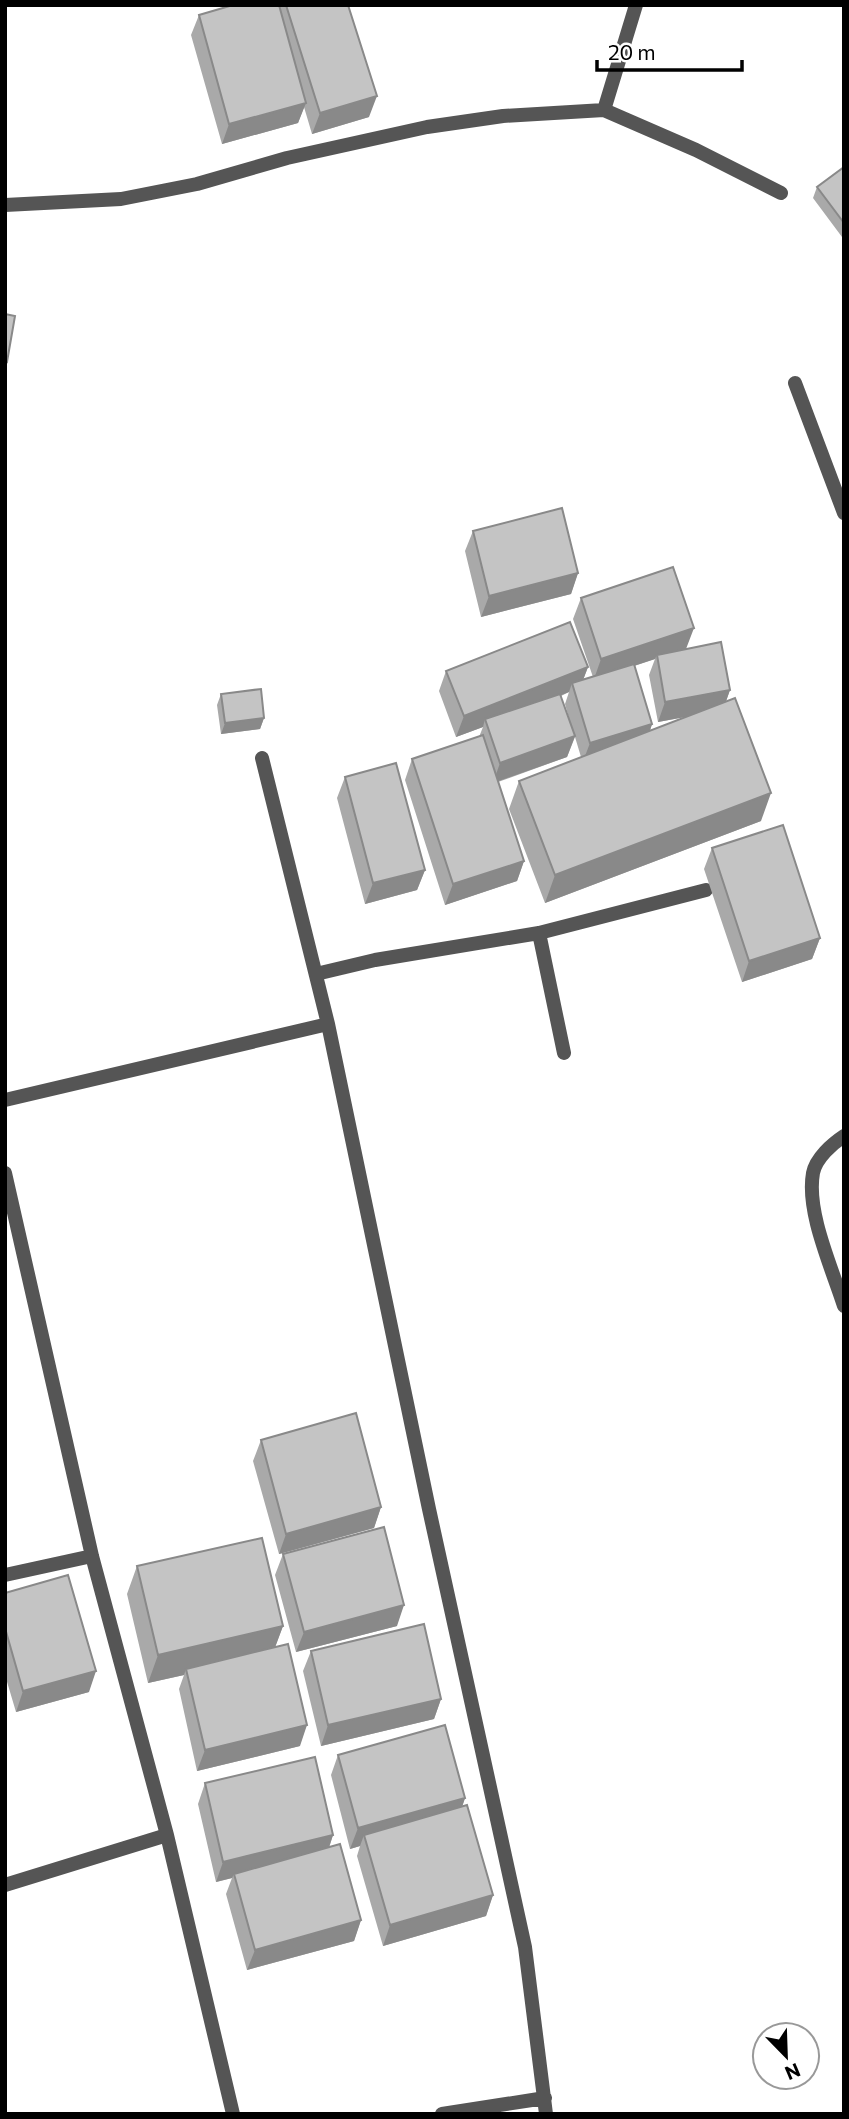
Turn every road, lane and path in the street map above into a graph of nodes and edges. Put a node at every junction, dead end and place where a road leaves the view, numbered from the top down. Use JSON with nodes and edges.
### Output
{"nodes":[{"id":1,"x":636,"y":5,"type":"edge"},
{"id":2,"x":604,"y":110,"type":"junction"},
{"id":3,"x":781,"y":194,"type":"dead end"},
{"id":4,"x":5,"y":205,"type":"edge"},
{"id":5,"x":795,"y":383,"type":"dead end"},
{"id":6,"x":844,"y":513,"type":"edge"},
{"id":7,"x":262,"y":758,"type":"dead end"},
{"id":8,"x":706,"y":890,"type":"dead end"},
{"id":9,"x":539,"y":933,"type":"junction"},
{"id":10,"x":316,"y":974,"type":"junction"},
{"id":11,"x":328,"y":1024,"type":"junction"},
{"id":12,"x":564,"y":1053,"type":"dead end"},
{"id":13,"x":5,"y":1100,"type":"edge"},
{"id":14,"x":844,"y":1136,"type":"edge"},
{"id":15,"x":5,"y":1173,"type":"edge"},
{"id":16,"x":844,"y":1306,"type":"edge"},
{"id":17,"x":92,"y":1556,"type":"junction"},
{"id":18,"x":5,"y":1575,"type":"edge"},
{"id":19,"x":167,"y":1835,"type":"junction"},
{"id":20,"x":5,"y":1885,"type":"edge"},
{"id":21,"x":545,"y":2098,"type":"junction"},
{"id":22,"x":233,"y":2114,"type":"edge"},
{"id":23,"x":442,"y":2114,"type":"edge"},
{"id":24,"x":546,"y":2114,"type":"edge"}],
"edges":[{"from":1,"to":2,"type":"street"},
{"from":2,"to":3,"type":"street"},
{"from":2,"to":4,"type":"street"},
{"from":5,"to":6,"type":"street"},
{"from":7,"to":10,"type":"street"},
{"from":8,"to":9,"type":"street"},
{"from":9,"to":10,"type":"street"},
{"from":9,"to":12,"type":"street"},
{"from":10,"to":11,"type":"street"},
{"from":11,"to":13,"type":"street"},
{"from":11,"to":21,"type":"street"},
{"from":14,"to":16,"type":"street"},
{"from":15,"to":17,"type":"street"},
{"from":17,"to":18,"type":"street"},
{"from":17,"to":19,"type":"street"},
{"from":19,"to":20,"type":"street"},
{"from":19,"to":22,"type":"street"},
{"from":21,"to":23,"type":"street"},
{"from":21,"to":24,"type":"street"}]}
